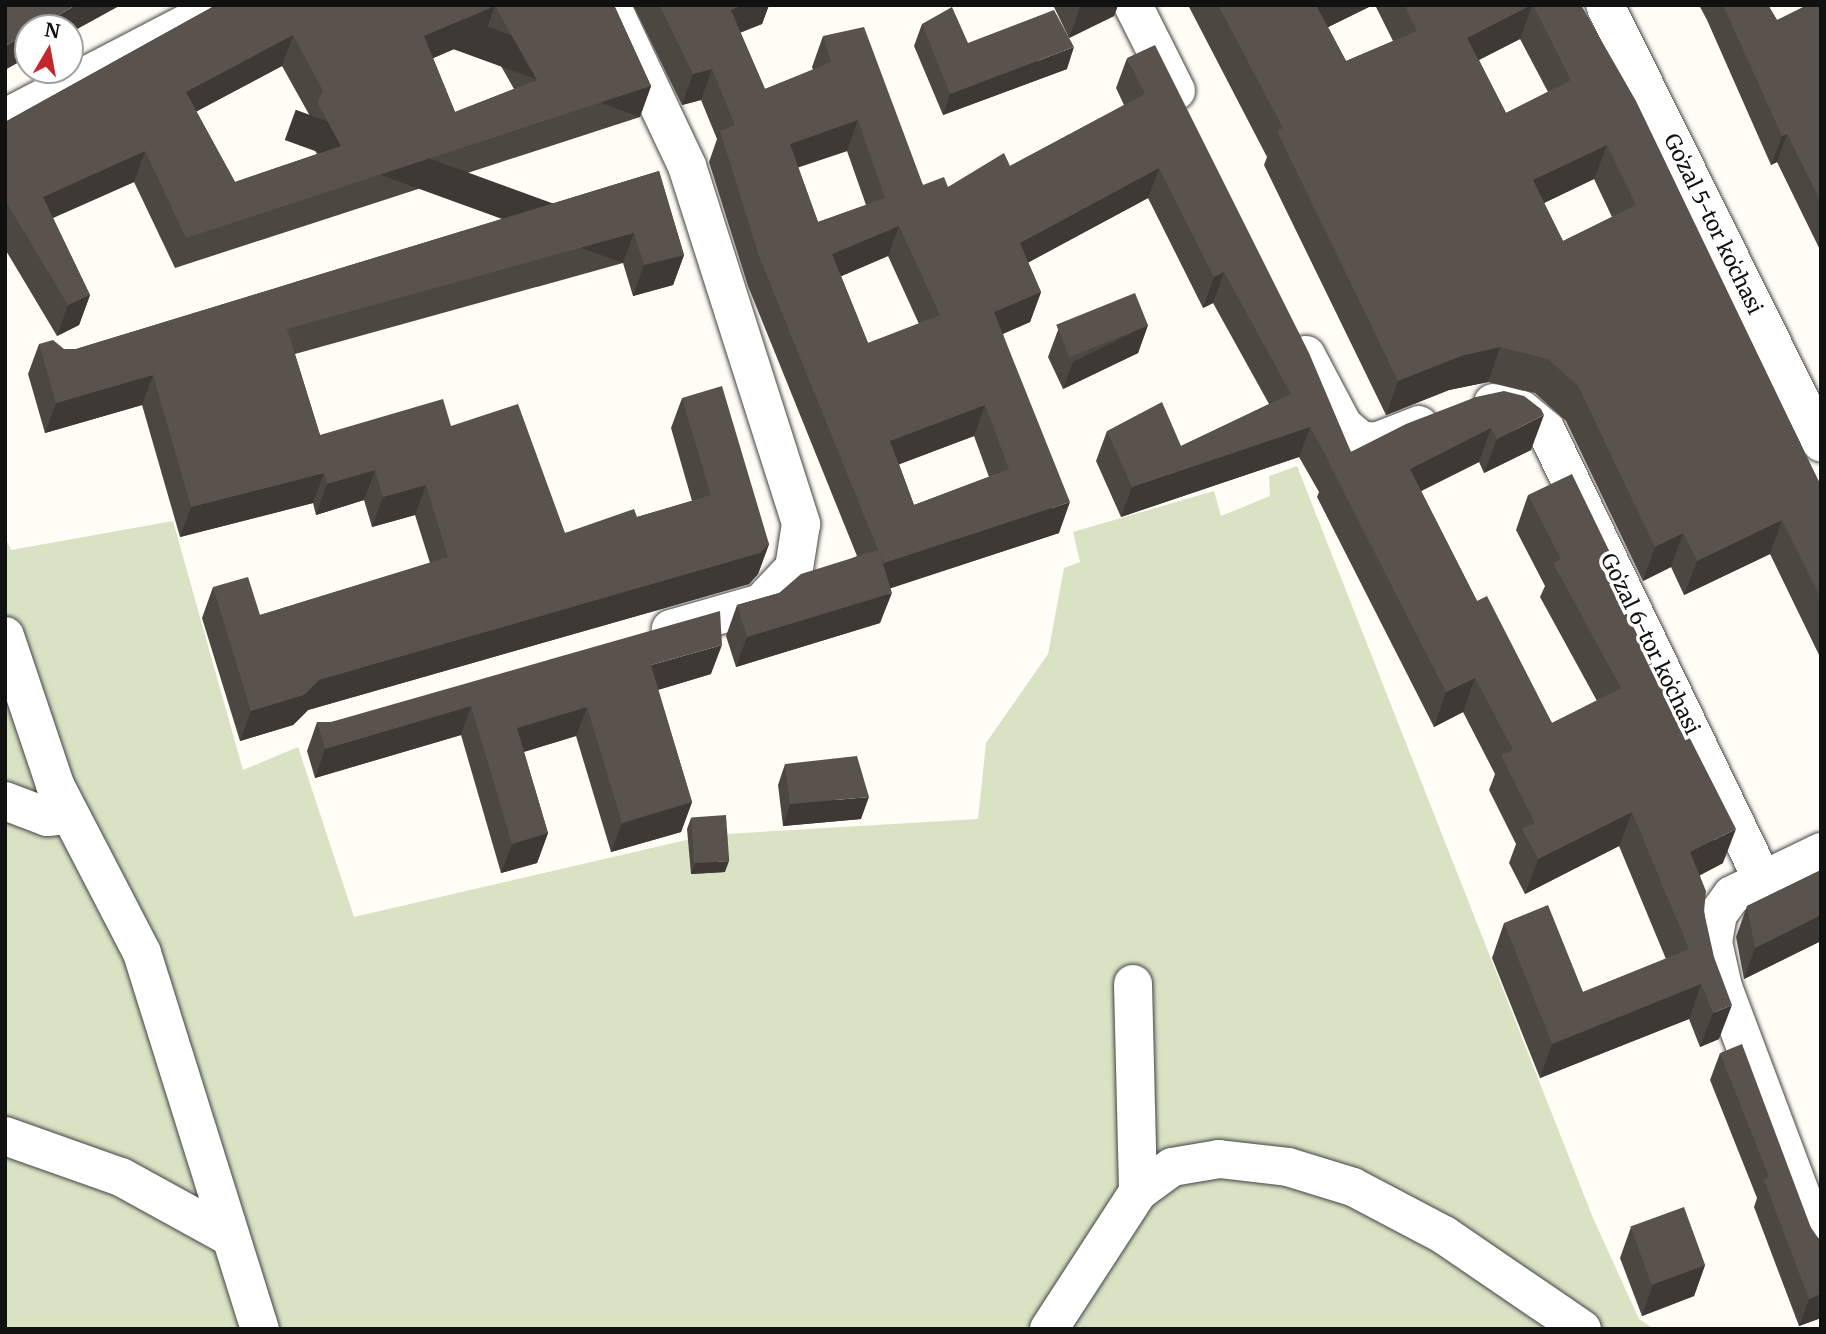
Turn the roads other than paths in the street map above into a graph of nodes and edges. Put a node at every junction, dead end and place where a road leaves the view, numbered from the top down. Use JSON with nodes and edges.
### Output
{"nodes":[{"id":1,"x":222,"y":5,"type":"edge"},
{"id":2,"x":611,"y":5,"type":"edge"},
{"id":3,"x":1133,"y":5,"type":"edge"},
{"id":4,"x":1605,"y":5,"type":"edge"},
{"id":5,"x":5,"y":118,"type":"edge"},
{"id":6,"x":1194,"y":128,"type":"edge"},
{"id":7,"x":687,"y":166,"type":"junction"},
{"id":8,"x":647,"y":178,"type":"edge"},
{"id":9,"x":1291,"y":325,"type":"edge"},
{"id":10,"x":1821,"y":443,"type":"edge"},
{"id":11,"x":5,"y":636,"type":"edge"},
{"id":12,"x":643,"y":637,"type":"edge"},
{"id":13,"x":5,"y":801,"type":"edge"},
{"id":14,"x":69,"y":815,"type":"junction"},
{"id":15,"x":1821,"y":852,"type":"edge"},
{"id":16,"x":1762,"y":878,"type":"junction"},
{"id":17,"x":1133,"y":984,"type":"dead end"},
{"id":18,"x":5,"y":1136,"type":"edge"},
{"id":19,"x":1138,"y":1192,"type":"junction"},
{"id":20,"x":230,"y":1237,"type":"junction"},
{"id":21,"x":1821,"y":1248,"type":"edge"},
{"id":22,"x":260,"y":1329,"type":"edge"},
{"id":23,"x":1049,"y":1329,"type":"edge"},
{"id":24,"x":1582,"y":1329,"type":"edge"}],
"edges":[{"from":1,"to":5,"type":"street"},
{"from":2,"to":7,"type":"street"},
{"from":3,"to":6,"type":"street"},
{"from":4,"to":10,"type":"street","name":"Goʻzal 5-tor koʻchasi"},
{"from":7,"to":8,"type":"street"},
{"from":7,"to":12,"type":"street"},
{"from":9,"to":16,"type":"street","name":"Goʻzal 6-tor koʻchasi"},
{"from":11,"to":14,"type":"street"},
{"from":13,"to":14,"type":"street"},
{"from":14,"to":20,"type":"street"},
{"from":15,"to":16,"type":"street"},
{"from":16,"to":21,"type":"street"},
{"from":17,"to":19,"type":"street"},
{"from":18,"to":20,"type":"street"},
{"from":19,"to":23,"type":"street"},
{"from":19,"to":24,"type":"street"},
{"from":20,"to":22,"type":"street"}]}
